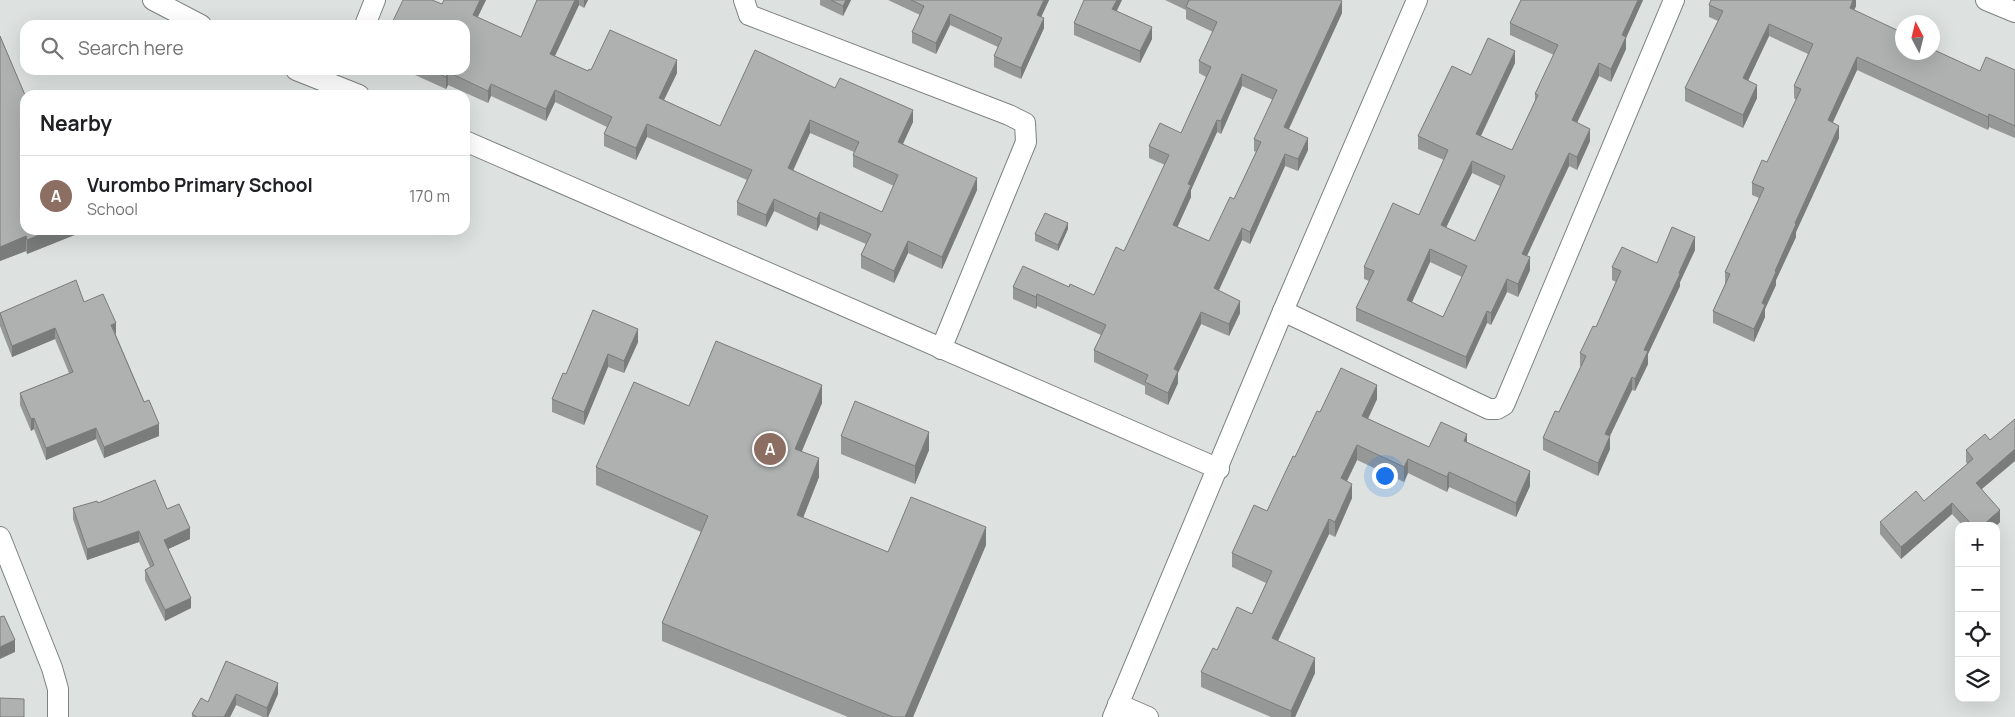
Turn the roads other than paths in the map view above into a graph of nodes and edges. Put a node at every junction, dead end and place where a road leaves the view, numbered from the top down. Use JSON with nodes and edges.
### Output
{"nodes":[{"id":1,"x":153,"y":0,"type":"edge"},
{"id":2,"x":375,"y":0,"type":"edge"},
{"id":3,"x":744,"y":0,"type":"edge"},
{"id":4,"x":1417,"y":0,"type":"edge"},
{"id":5,"x":1674,"y":0,"type":"edge"},
{"id":6,"x":1986,"y":0,"type":"edge"},
{"id":7,"x":2015,"y":12,"type":"edge"},
{"id":8,"x":191,"y":20,"type":"edge"},
{"id":9,"x":367,"y":20,"type":"edge"},
{"id":10,"x":325,"y":75,"type":"edge"},
{"id":11,"x":342,"y":78,"type":"edge"},
{"id":12,"x":354,"y":90,"type":"edge"},
{"id":13,"x":470,"y":143,"type":"edge"},
{"id":14,"x":1284,"y":310,"type":"junction"},
{"id":15,"x":942,"y":349,"type":"junction"},
{"id":16,"x":1219,"y":469,"type":"junction"},
{"id":17,"x":0,"y":537,"type":"edge"},
{"id":18,"x":1116,"y":711,"type":"edge"},
{"id":19,"x":58,"y":717,"type":"edge"},
{"id":20,"x":1148,"y":717,"type":"edge"}],
"edges":[{"from":1,"to":8,"type":"street"},
{"from":2,"to":9,"type":"street"},
{"from":3,"to":15,"type":"street"},
{"from":4,"to":14,"type":"street"},
{"from":5,"to":14,"type":"street"},
{"from":6,"to":7,"type":"street"},
{"from":10,"to":11,"type":"street"},
{"from":11,"to":12,"type":"street"},
{"from":13,"to":15,"type":"street"},
{"from":14,"to":16,"type":"street"},
{"from":15,"to":16,"type":"street"},
{"from":16,"to":18,"type":"street"},
{"from":17,"to":19,"type":"street"},
{"from":18,"to":20,"type":"street"}]}
